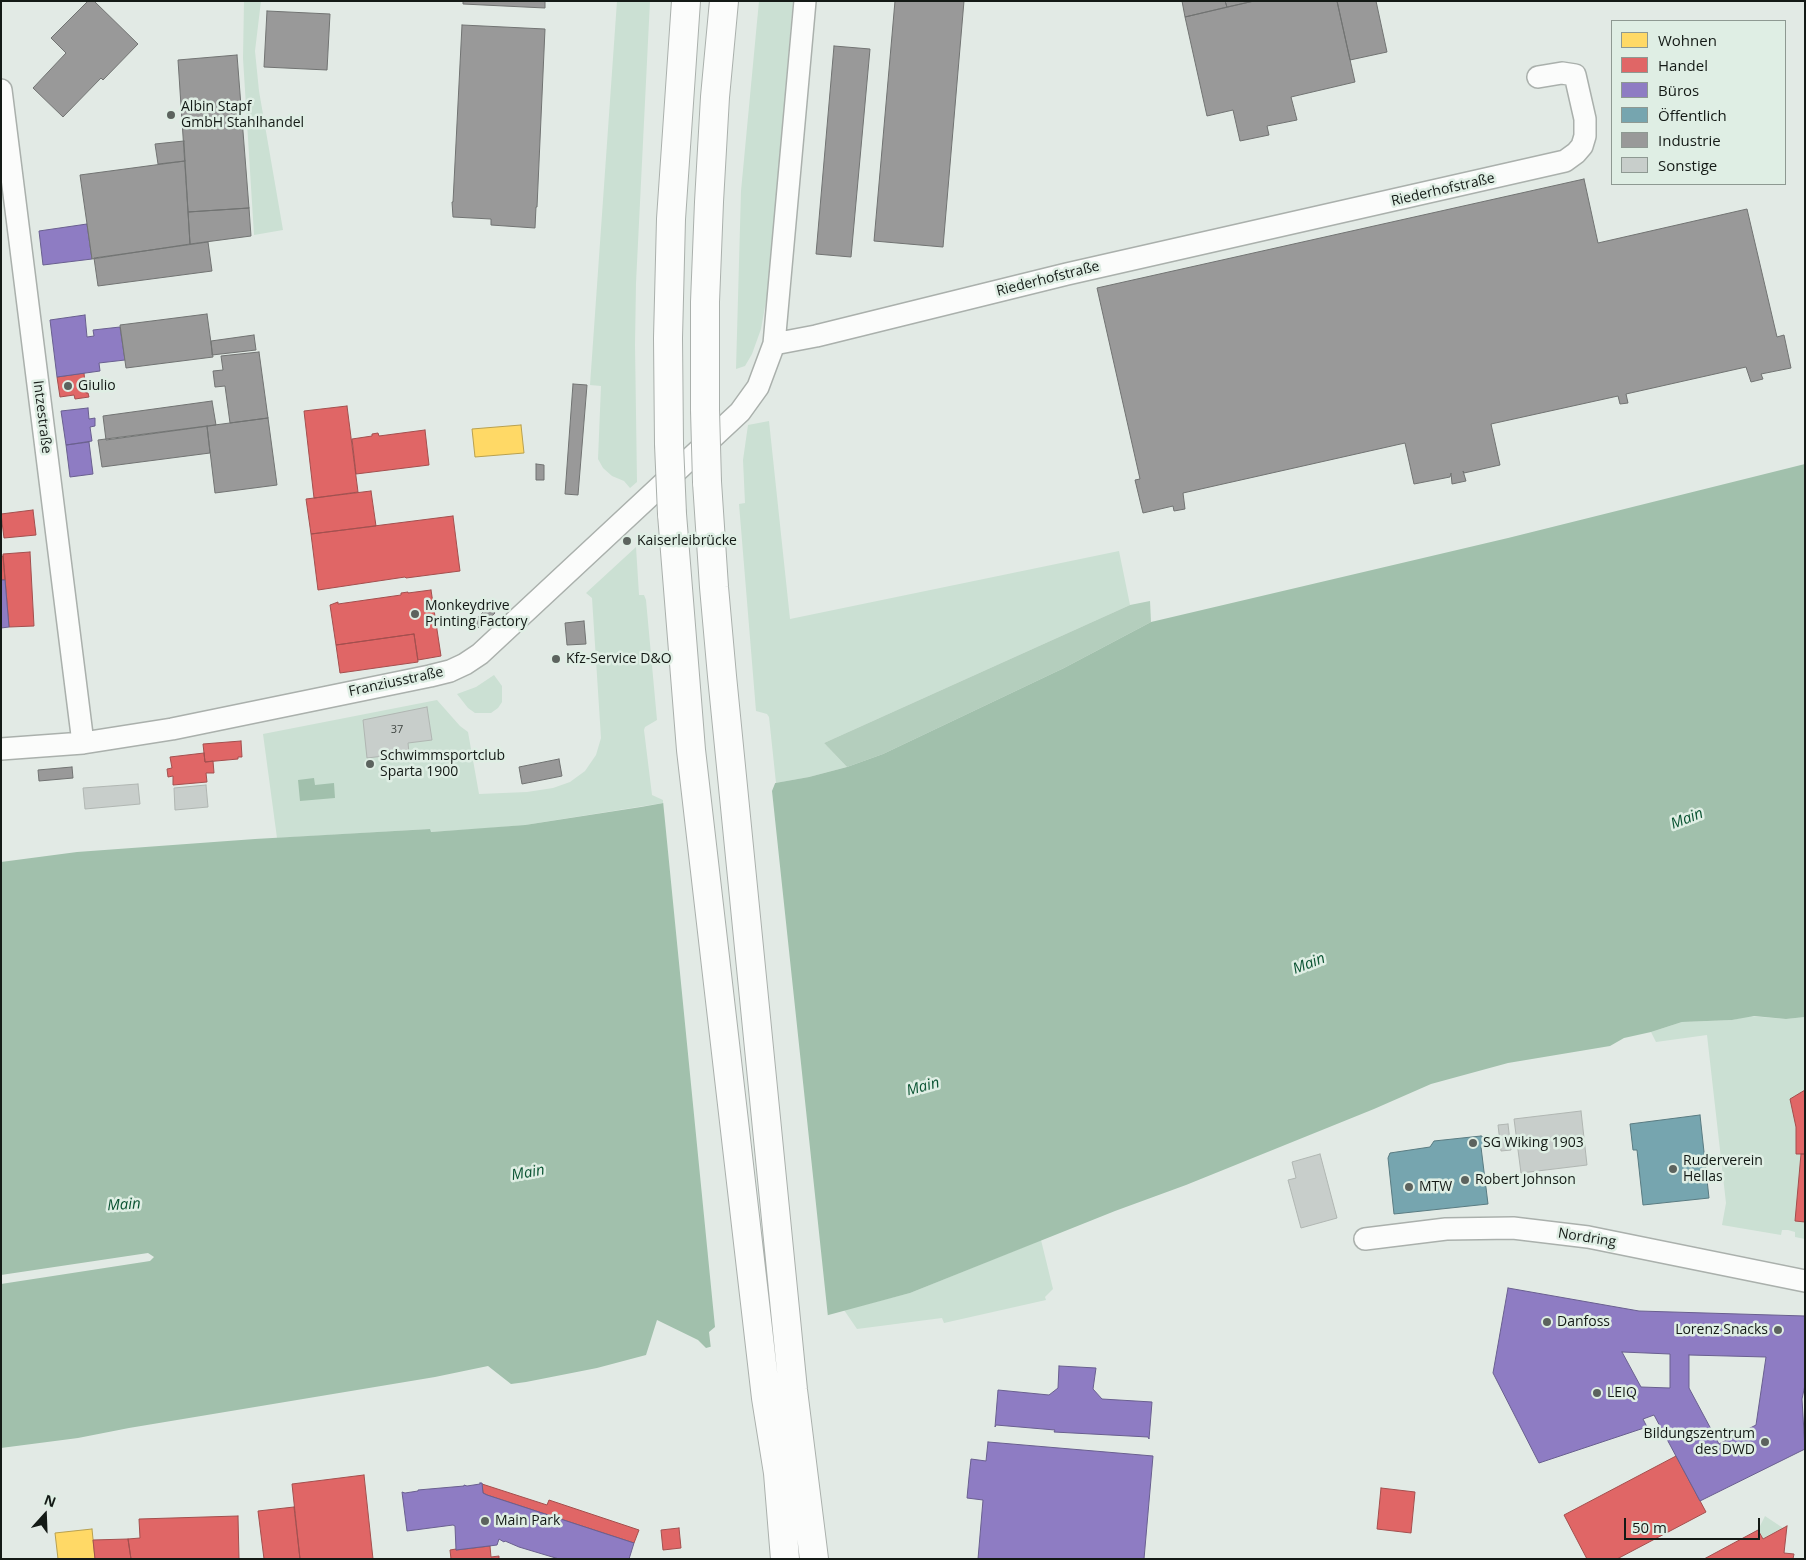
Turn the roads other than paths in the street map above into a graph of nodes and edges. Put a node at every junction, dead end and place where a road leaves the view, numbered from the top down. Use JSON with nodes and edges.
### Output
{"nodes":[{"id":1,"x":686,"y":1,"type":"edge"},
{"id":2,"x":724,"y":1,"type":"edge"},
{"id":3,"x":805,"y":1,"type":"edge"},
{"id":4,"x":1538,"y":77,"type":"dead end"},
{"id":5,"x":1,"y":90,"type":"edge"},
{"id":6,"x":774,"y":344,"type":"junction"},
{"id":7,"x":83,"y":743,"type":"junction"},
{"id":8,"x":1,"y":749,"type":"edge"},
{"id":9,"x":1366,"y":1239,"type":"dead end"},
{"id":10,"x":1805,"y":1281,"type":"edge"},
{"id":11,"x":778,"y":1473,"type":"junction"},
{"id":12,"x":814,"y":1557,"type":"edge"},
{"id":13,"x":770,"y":1559,"type":"edge"},
{"id":14,"x":785,"y":1559,"type":"edge"}],
"edges":[{"from":1,"to":11,"type":"highway","bridge":true},
{"from":2,"to":12,"type":"highway","bridge":true},
{"from":3,"to":6,"type":"street"},
{"from":4,"to":6,"type":"street","name":"Riederhofstraße"},
{"from":5,"to":7,"type":"street","name":"Intzestraße"},
{"from":6,"to":7,"type":"street","name":"Franziusstraße"},
{"from":7,"to":8,"type":"street","name":"Franziusstraße"},
{"from":9,"to":10,"type":"street","name":"Nordring"},
{"from":11,"to":13,"type":"highway"},
{"from":11,"to":14,"type":"highway"}]}
